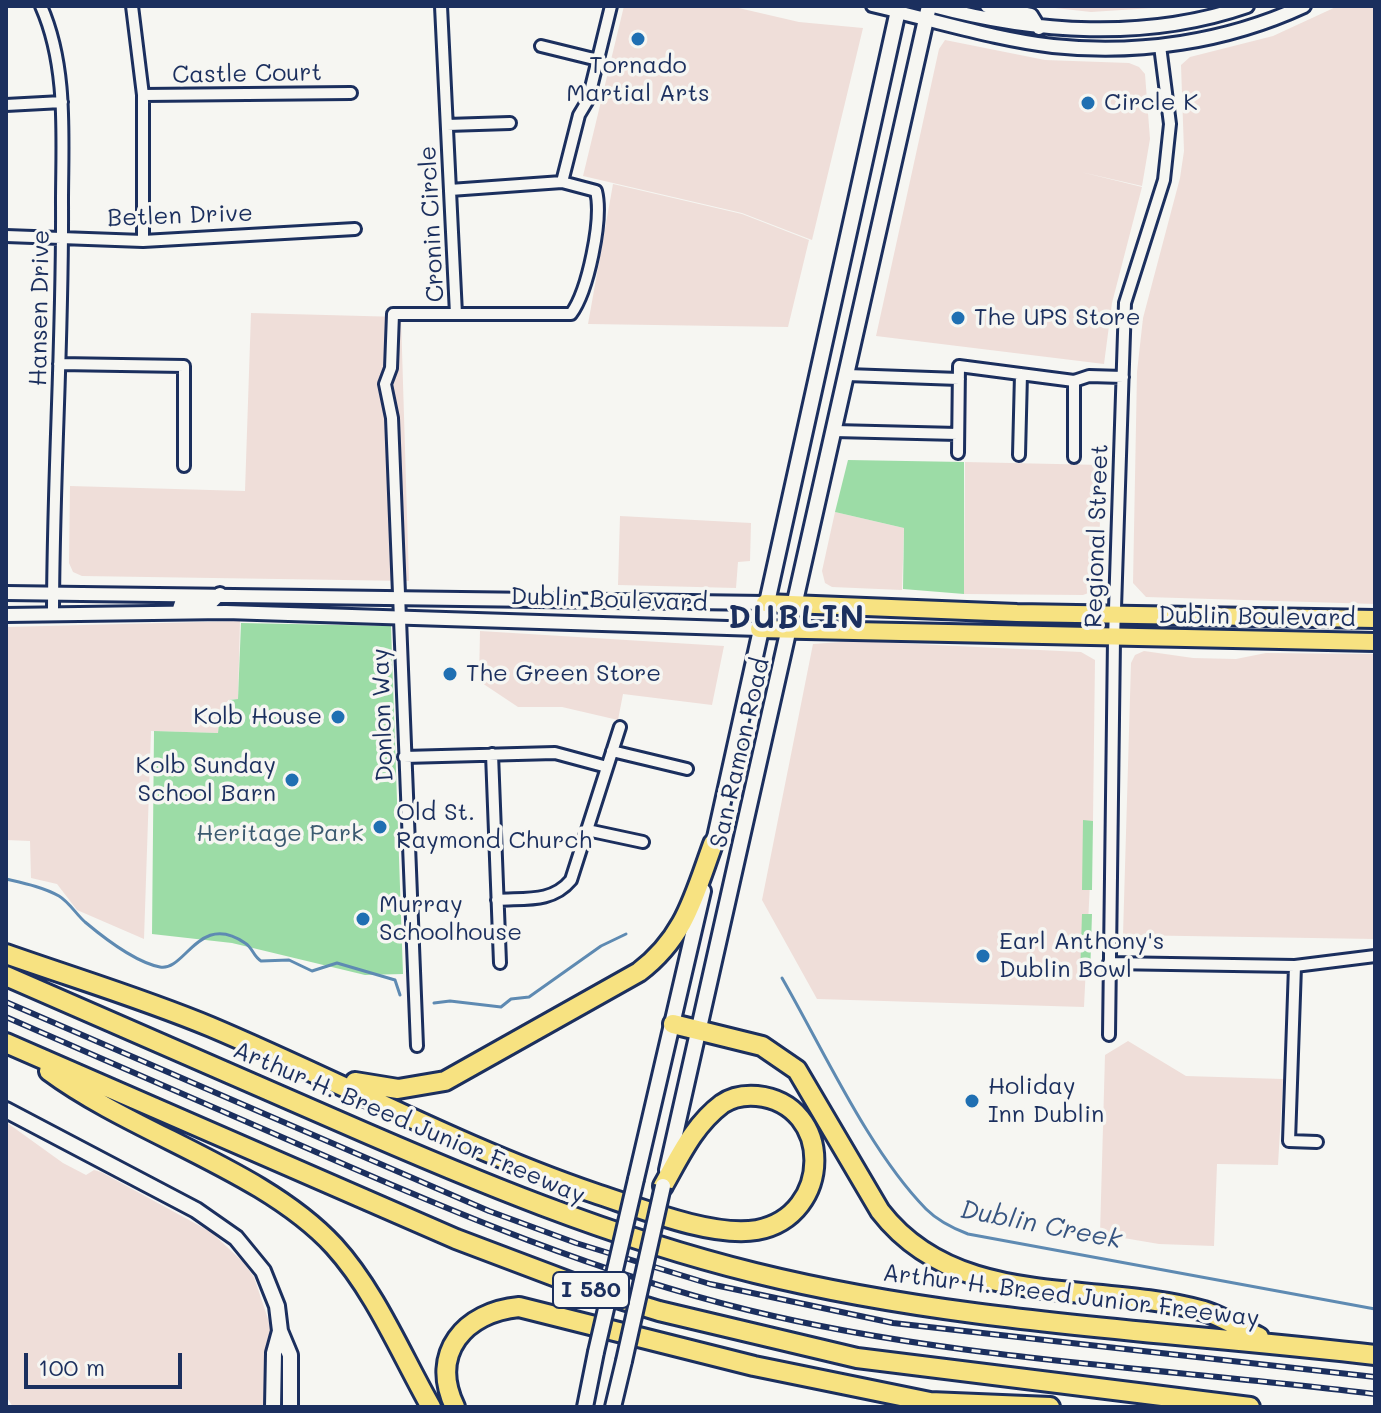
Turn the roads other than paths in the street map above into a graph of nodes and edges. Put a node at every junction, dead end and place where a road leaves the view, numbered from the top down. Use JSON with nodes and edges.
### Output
{"nodes":[{"id":1,"x":41,"y":6,"type":"edge"},
{"id":2,"x":132,"y":6,"type":"edge"},
{"id":3,"x":441,"y":6,"type":"edge"},
{"id":4,"x":611,"y":6,"type":"edge"},
{"id":5,"x":872,"y":6,"type":"edge"},
{"id":6,"x":987,"y":6,"type":"edge"},
{"id":7,"x":1247,"y":6,"type":"edge"},
{"id":8,"x":1304,"y":6,"type":"edge"},
{"id":9,"x":898,"y":9,"type":"edge"},
{"id":10,"x":930,"y":10,"type":"edge"},
{"id":11,"x":1291,"y":10,"type":"edge"},
{"id":12,"x":1039,"y":28,"type":"junction"},
{"id":13,"x":541,"y":46,"type":"dead end"},
{"id":14,"x":1160,"y":46,"type":"junction"},
{"id":15,"x":598,"y":60,"type":"junction"},
{"id":16,"x":351,"y":93,"type":"dead end"},
{"id":17,"x":143,"y":95,"type":"junction"},
{"id":18,"x":62,"y":102,"type":"junction"},
{"id":19,"x":6,"y":105,"type":"edge"},
{"id":20,"x":510,"y":123,"type":"dead end"},
{"id":21,"x":447,"y":125,"type":"junction"},
{"id":22,"x":562,"y":182,"type":"junction"},
{"id":23,"x":450,"y":190,"type":"junction"},
{"id":24,"x":355,"y":229,"type":"dead end"},
{"id":25,"x":6,"y":236,"type":"edge"},
{"id":26,"x":62,"y":237,"type":"junction"},
{"id":27,"x":143,"y":241,"type":"junction"},
{"id":28,"x":456,"y":314,"type":"junction"},
{"id":29,"x":59,"y":364,"type":"junction"},
{"id":30,"x":1021,"y":374,"type":"junction"},
{"id":31,"x":847,"y":375,"type":"junction"},
{"id":32,"x":1123,"y":377,"type":"junction"},
{"id":33,"x":959,"y":379,"type":"junction"},
{"id":34,"x":1074,"y":381,"type":"junction"},
{"id":35,"x":834,"y":431,"type":"junction"},
{"id":36,"x":958,"y":434,"type":"junction"},
{"id":37,"x":958,"y":453,"type":"dead end"},
{"id":38,"x":1019,"y":455,"type":"dead end"},
{"id":39,"x":1074,"y":457,"type":"dead end"},
{"id":40,"x":184,"y":466,"type":"dead end"},
{"id":41,"x":53,"y":592,"type":"junction"},
{"id":42,"x":6,"y":593,"type":"edge"},
{"id":43,"x":220,"y":594,"type":"junction"},
{"id":44,"x":398,"y":597,"type":"junction"},
{"id":45,"x":765,"y":603,"type":"junction"},
{"id":46,"x":795,"y":605,"type":"junction"},
{"id":47,"x":178,"y":612,"type":"junction"},
{"id":48,"x":6,"y":615,"type":"edge"},
{"id":49,"x":53,"y":615,"type":"junction"},
{"id":50,"x":1115,"y":615,"type":"junction"},
{"id":51,"x":399,"y":617,"type":"junction"},
{"id":52,"x":1375,"y":619,"type":"edge"},
{"id":53,"x":759,"y":629,"type":"junction"},
{"id":54,"x":790,"y":630,"type":"junction"},
{"id":55,"x":1114,"y":639,"type":"junction"},
{"id":56,"x":1375,"y":642,"type":"edge"},
{"id":57,"x":620,"y":727,"type":"dead end"},
{"id":58,"x":612,"y":751,"type":"junction"},
{"id":59,"x":492,"y":754,"type":"junction"},
{"id":60,"x":404,"y":757,"type":"junction"},
{"id":61,"x":607,"y":767,"type":"junction"},
{"id":62,"x":687,"y":769,"type":"dead end"},
{"id":63,"x":587,"y":830,"type":"junction"},
{"id":64,"x":643,"y":842,"type":"dead end"},
{"id":65,"x":713,"y":844,"type":"junction"},
{"id":66,"x":497,"y":900,"type":"junction"},
{"id":67,"x":6,"y":954,"type":"edge"},
{"id":68,"x":1375,"y":956,"type":"edge"},
{"id":69,"x":500,"y":963,"type":"dead end"},
{"id":70,"x":1109,"y":963,"type":"junction"},
{"id":71,"x":1295,"y":966,"type":"junction"},
{"id":72,"x":6,"y":976,"type":"edge"},
{"id":73,"x":673,"y":1024,"type":"junction"},
{"id":74,"x":699,"y":1029,"type":"junction"},
{"id":75,"x":1109,"y":1035,"type":"dead end"},
{"id":76,"x":6,"y":1043,"type":"edge"},
{"id":77,"x":417,"y":1046,"type":"dead end"},
{"id":78,"x":29,"y":1053,"type":"junction"},
{"id":79,"x":306,"y":1069,"type":"junction"},
{"id":80,"x":6,"y":1110,"type":"edge"},
{"id":81,"x":1317,"y":1142,"type":"dead end"},
{"id":82,"x":663,"y":1186,"type":"junction"},
{"id":83,"x":280,"y":1331,"type":"junction"},
{"id":84,"x":1273,"y":1344,"type":"junction"},
{"id":85,"x":1375,"y":1355,"type":"edge"},
{"id":86,"x":1189,"y":1400,"type":"junction"},
{"id":87,"x":926,"y":1405,"type":"edge"},
{"id":88,"x":273,"y":1407,"type":"edge"},
{"id":89,"x":290,"y":1407,"type":"edge"},
{"id":90,"x":431,"y":1407,"type":"edge"},
{"id":91,"x":455,"y":1407,"type":"edge"},
{"id":92,"x":585,"y":1407,"type":"edge"},
{"id":93,"x":613,"y":1407,"type":"edge"},
{"id":94,"x":1050,"y":1407,"type":"edge"},
{"id":95,"x":1169,"y":1407,"type":"edge"},
{"id":96,"x":1250,"y":1407,"type":"edge"}],
"edges":[{"from":1,"to":18,"type":"street","name":"Hansen Drive"},
{"from":2,"to":17,"type":"street"},
{"from":3,"to":21,"type":"street","name":"Cronin Circle"},
{"from":4,"to":15,"type":"street"},
{"from":5,"to":9,"type":"street"},
{"from":6,"to":12,"type":"street"},
{"from":7,"to":12,"type":"street"},
{"from":8,"to":11,"type":"street"},
{"from":9,"to":10,"type":"street"},
{"from":9,"to":45,"type":"main road","name":"San Ramon Road"},
{"from":10,"to":12,"type":"street"},
{"from":10,"to":14,"type":"street"},
{"from":10,"to":31,"type":"main road","name":"San Ramon Road"},
{"from":11,"to":14,"type":"street"},
{"from":13,"to":15,"type":"street"},
{"from":14,"to":32,"type":"street","name":"Regional Street"},
{"from":15,"to":22,"type":"street"},
{"from":16,"to":17,"type":"street","name":"Castle Court"},
{"from":17,"to":27,"type":"street"},
{"from":18,"to":19,"type":"street"},
{"from":18,"to":26,"type":"street","name":"Hansen Drive"},
{"from":20,"to":21,"type":"street"},
{"from":21,"to":23,"type":"street","name":"Cronin Circle"},
{"from":22,"to":23,"type":"street"},
{"from":22,"to":28,"type":"street","name":"Cronin Circle"},
{"from":23,"to":28,"type":"street","name":"Cronin Circle"},
{"from":24,"to":27,"type":"street","name":"Betlen Drive"},
{"from":25,"to":26,"type":"street","name":"Betlen Drive"},
{"from":26,"to":27,"type":"street","name":"Betlen Drive"},
{"from":26,"to":29,"type":"street","name":"Hansen Drive"},
{"from":28,"to":44,"type":"street","name":"Donlon Way"},
{"from":29,"to":40,"type":"street"},
{"from":29,"to":41,"type":"street","name":"Hansen Drive"},
{"from":30,"to":33,"type":"street"},
{"from":30,"to":34,"type":"street"},
{"from":30,"to":38,"type":"street"},
{"from":31,"to":33,"type":"street"},
{"from":31,"to":35,"type":"main road","name":"San Ramon Road"},
{"from":32,"to":34,"type":"street"},
{"from":32,"to":50,"type":"street","name":"Regional Street"},
{"from":33,"to":36,"type":"street"},
{"from":34,"to":39,"type":"street"},
{"from":35,"to":36,"type":"street"},
{"from":35,"to":46,"type":"main road","name":"San Ramon Road"},
{"from":36,"to":37,"type":"street"},
{"from":41,"to":42,"type":"street","name":"Dublin Boulevard"},
{"from":41,"to":43,"type":"street","name":"Dublin Boulevard"},
{"from":41,"to":49,"type":"street","name":"Hansen Drive"},
{"from":43,"to":44,"type":"street","name":"Dublin Boulevard"},
{"from":43,"to":47,"type":"street","name":"Dublin Boulevard"},
{"from":44,"to":45,"type":"street","name":"Dublin Boulevard"},
{"from":44,"to":51,"type":"street","name":"Donlon Way"},
{"from":45,"to":46,"type":"main road","name":"Dublin Boulevard"},
{"from":45,"to":53,"type":"main road","name":"San Ramon Road"},
{"from":46,"to":50,"type":"main road","name":"Dublin Boulevard"},
{"from":46,"to":54,"type":"main road","name":"San Ramon Road"},
{"from":47,"to":49,"type":"street","name":"Dublin Boulevard"},
{"from":47,"to":51,"type":"street","name":"Dublin Boulevard"},
{"from":48,"to":49,"type":"street","name":"Dublin Boulevard"},
{"from":50,"to":52,"type":"main road","name":"Dublin Boulevard"},
{"from":50,"to":55,"type":"street","name":"Regional Street"},
{"from":51,"to":53,"type":"street","name":"Dublin Boulevard"},
{"from":51,"to":60,"type":"street","name":"Donlon Way"},
{"from":53,"to":54,"type":"main road","name":"Dublin Boulevard"},
{"from":53,"to":65,"type":"main road","name":"San Ramon Road"},
{"from":54,"to":55,"type":"main road","name":"Dublin Boulevard"},
{"from":54,"to":74,"type":"main road","name":"San Ramon Road"},
{"from":55,"to":56,"type":"main road","name":"Dublin Boulevard"},
{"from":55,"to":70,"type":"street","name":"Regional Street"},
{"from":57,"to":58,"type":"street"},
{"from":58,"to":61,"type":"street"},
{"from":58,"to":62,"type":"street"},
{"from":59,"to":60,"type":"street"},
{"from":59,"to":61,"type":"street"},
{"from":59,"to":66,"type":"street"},
{"from":60,"to":77,"type":"street","name":"Donlon Way"},
{"from":61,"to":63,"type":"street"},
{"from":63,"to":64,"type":"street"},
{"from":63,"to":66,"type":"street"},
{"from":65,"to":73,"type":"main road","name":"San Ramon Road"},
{"from":65,"to":79,"type":"highway"},
{"from":66,"to":69,"type":"street"},
{"from":67,"to":79,"type":"highway"},
{"from":68,"to":71,"type":"street"},
{"from":70,"to":71,"type":"street"},
{"from":70,"to":75,"type":"street","name":"Regional Street"},
{"from":71,"to":81,"type":"street"},
{"from":72,"to":84,"type":"highway","name":"Arthur H. Breed Junior Freeway","number":"I 580"},
{"from":73,"to":74,"type":"highway"},
{"from":73,"to":92,"type":"main road","name":"San Ramon Road","bridge":true},
{"from":74,"to":82,"type":"main road","name":"San Ramon Road"},
{"from":74,"to":84,"type":"highway"},
{"from":76,"to":78,"type":"highway","number":"I 580"},
{"from":78,"to":86,"type":"highway","number":"I 580"},
{"from":78,"to":90,"type":"highway"},
{"from":79,"to":82,"type":"highway"},
{"from":80,"to":83,"type":"main road"},
{"from":82,"to":93,"type":"main road","name":"San Ramon Road","bridge":true},
{"from":83,"to":88,"type":"main road"},
{"from":83,"to":89,"type":"main road"},
{"from":84,"to":85,"type":"highway","name":"Arthur H. Breed Junior Freeway","number":"I 580"},
{"from":86,"to":95,"type":"highway"},
{"from":86,"to":96,"type":"highway","number":"I 580"},
{"from":87,"to":91,"type":"highway"},
{"from":87,"to":94,"type":"highway"}]}
